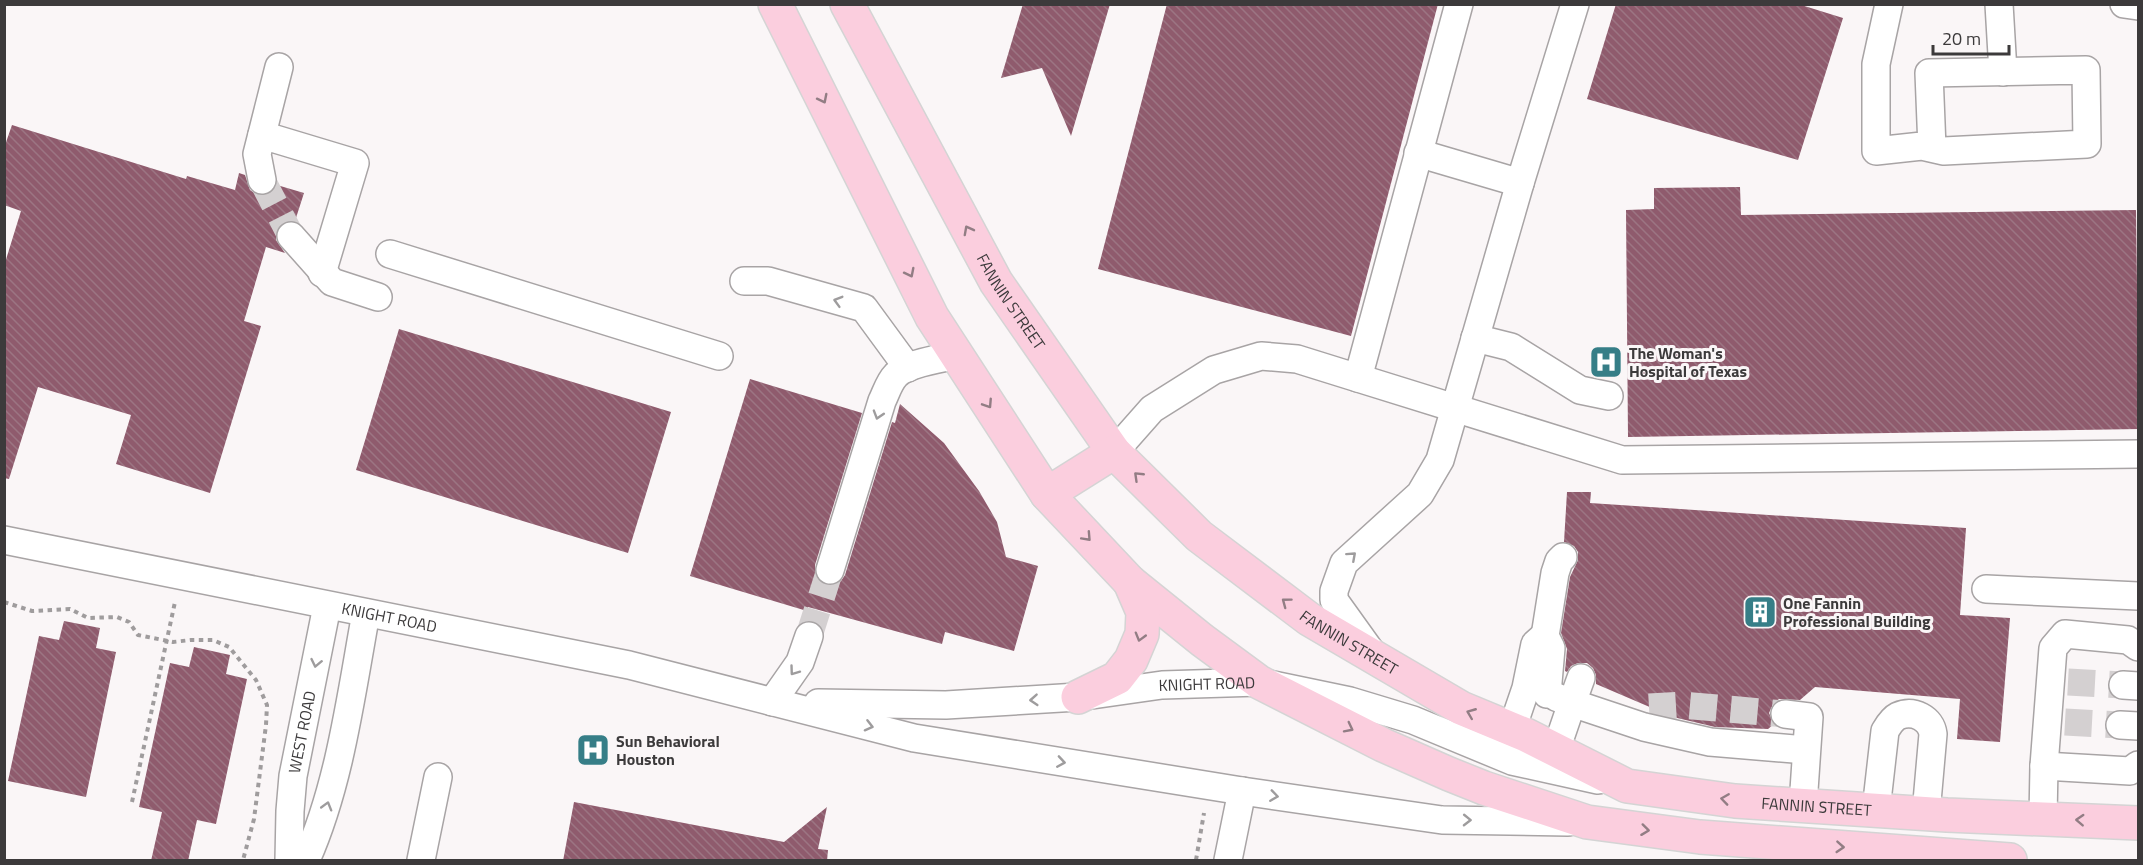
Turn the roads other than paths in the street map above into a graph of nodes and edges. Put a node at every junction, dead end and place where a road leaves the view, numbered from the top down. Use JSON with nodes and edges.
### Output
{"nodes":[{"id":1,"x":775,"y":4,"type":"edge"},
{"id":2,"x":848,"y":4,"type":"edge"},
{"id":3,"x":1459,"y":4,"type":"edge"},
{"id":4,"x":1575,"y":4,"type":"edge"},
{"id":5,"x":1889,"y":4,"type":"edge"},
{"id":6,"x":1999,"y":4,"type":"edge"},
{"id":7,"x":2124,"y":4,"type":"edge"},
{"id":8,"x":2139,"y":6,"type":"edge"},
{"id":9,"x":279,"y":67,"type":"dead end"},
{"id":10,"x":2003,"y":72,"type":"junction"},
{"id":11,"x":262,"y":135,"type":"junction"},
{"id":12,"x":1932,"y":148,"type":"junction"},
{"id":13,"x":1418,"y":153,"type":"junction"},
{"id":14,"x":261,"y":180,"type":"tunnel mouth"},
{"id":15,"x":1520,"y":183,"type":"junction"},
{"id":16,"x":291,"y":236,"type":"tunnel mouth"},
{"id":17,"x":390,"y":254,"type":"dead end"},
{"id":18,"x":322,"y":273,"type":"junction"},
{"id":19,"x":744,"y":281,"type":"dead end"},
{"id":20,"x":378,"y":297,"type":"dead end"},
{"id":21,"x":1475,"y":338,"type":"junction"},
{"id":22,"x":957,"y":355,"type":"junction"},
{"id":23,"x":719,"y":356,"type":"dead end"},
{"id":24,"x":908,"y":368,"type":"junction"},
{"id":25,"x":1358,"y":378,"type":"junction"},
{"id":26,"x":1609,"y":396,"type":"dead end"},
{"id":27,"x":1455,"y":407,"type":"junction"},
{"id":28,"x":1114,"y":452,"type":"junction"},
{"id":29,"x":2139,"y":454,"type":"edge"},
{"id":30,"x":1047,"y":495,"type":"junction"},
{"id":31,"x":4,"y":540,"type":"edge"},
{"id":32,"x":1563,"y":557,"type":"dead end"},
{"id":33,"x":831,"y":570,"type":"tunnel mouth"},
{"id":34,"x":1130,"y":582,"type":"junction"},
{"id":35,"x":1986,"y":589,"type":"dead end"},
{"id":36,"x":2139,"y":596,"type":"edge"},
{"id":37,"x":327,"y":606,"type":"junction"},
{"id":38,"x":366,"y":613,"type":"junction"},
{"id":39,"x":809,"y":636,"type":"tunnel mouth"},
{"id":40,"x":2139,"y":647,"type":"edge"},
{"id":41,"x":1376,"y":659,"type":"junction"},
{"id":42,"x":1581,"y":678,"type":"dead end"},
{"id":43,"x":1259,"y":682,"type":"junction"},
{"id":44,"x":1548,"y":695,"type":"junction"},
{"id":45,"x":1078,"y":697,"type":"junction"},
{"id":46,"x":772,"y":702,"type":"junction"},
{"id":47,"x":1785,"y":714,"type":"tunnel mouth"},
{"id":48,"x":1512,"y":729,"type":"junction"},
{"id":49,"x":1556,"y":750,"type":"junction"},
{"id":50,"x":1806,"y":750,"type":"junction"},
{"id":51,"x":2139,"y":765,"type":"edge"},
{"id":52,"x":2044,"y":766,"type":"junction"},
{"id":53,"x":438,"y":777,"type":"dead end"},
{"id":54,"x":1627,"y":786,"type":"junction"},
{"id":55,"x":1242,"y":791,"type":"junction"},
{"id":56,"x":1793,"y":805,"type":"junction"},
{"id":57,"x":1876,"y":810,"type":"junction"},
{"id":58,"x":1926,"y":813,"type":"junction"},
{"id":59,"x":2043,"y":818,"type":"junction"},
{"id":60,"x":1587,"y":822,"type":"junction"},
{"id":61,"x":2139,"y":823,"type":"edge"},
{"id":62,"x":1782,"y":843,"type":"junction"},
{"id":63,"x":289,"y":861,"type":"edge"},
{"id":64,"x":306,"y":861,"type":"edge"},
{"id":65,"x":421,"y":861,"type":"edge"},
{"id":66,"x":1228,"y":861,"type":"edge"},
{"id":67,"x":2010,"y":861,"type":"edge"}],
"edges":[{"from":1,"to":22,"type":"main road","one_way":true},
{"from":28,"to":2,"type":"main road","name":"FANNIN STREET","one_way":true},
{"from":3,"to":13,"type":"street"},
{"from":4,"to":15,"type":"street"},
{"from":5,"to":12,"type":"street"},
{"from":6,"to":10,"type":"street"},
{"from":7,"to":8,"type":"street"},
{"from":9,"to":11,"type":"street"},
{"from":10,"to":12,"type":"street"},
{"from":10,"to":12,"type":"street"},
{"from":11,"to":14,"type":"street"},
{"from":11,"to":18,"type":"street"},
{"from":13,"to":15,"type":"street"},
{"from":13,"to":25,"type":"street"},
{"from":15,"to":21,"type":"street"},
{"from":16,"to":18,"type":"street"},
{"from":17,"to":23,"type":"street"},
{"from":18,"to":20,"type":"street"},
{"from":24,"to":19,"type":"street","one_way":true},
{"from":21,"to":26,"type":"street"},
{"from":21,"to":27,"type":"street"},
{"from":22,"to":24,"type":"street"},
{"from":22,"to":30,"type":"main road","one_way":true},
{"from":24,"to":33,"type":"street","one_way":true},
{"from":25,"to":27,"type":"street"},
{"from":25,"to":28,"type":"street"},
{"from":27,"to":29,"type":"street"},
{"from":41,"to":27,"type":"street","one_way":true},
{"from":28,"to":30,"type":"main road"},
{"from":41,"to":28,"type":"main road","name":"FANNIN STREET","one_way":true},
{"from":30,"to":34,"type":"main road","one_way":true},
{"from":31,"to":37,"type":"street","name":"KNIGHT ROAD"},
{"from":32,"to":44,"type":"street"},
{"from":34,"to":43,"type":"main road"},
{"from":34,"to":45,"type":"main road","one_way":true},
{"from":35,"to":36,"type":"street"},
{"from":37,"to":38,"type":"street","name":"KNIGHT ROAD"},
{"from":37,"to":63,"type":"street","name":"WEST ROAD","one_way":true},
{"from":38,"to":46,"type":"street","name":"KNIGHT ROAD"},
{"from":64,"to":38,"type":"street","one_way":true},
{"from":39,"to":46,"type":"street","one_way":true},
{"from":40,"to":52,"type":"street"},
{"from":48,"to":41,"type":"main road","name":"FANNIN STREET","one_way":true},
{"from":42,"to":44,"type":"street"},
{"from":43,"to":45,"type":"street","name":"KNIGHT ROAD"},
{"from":43,"to":54,"type":"street","name":"KNIGHT ROAD"},
{"from":43,"to":60,"type":"main road","one_way":true},
{"from":44,"to":48,"type":"street"},
{"from":44,"to":49,"type":"street"},
{"from":44,"to":50,"type":"street"},
{"from":45,"to":46,"type":"street","name":"KNIGHT ROAD","one_way":true},
{"from":46,"to":55,"type":"street","name":"KNIGHT ROAD","one_way":true},
{"from":47,"to":50,"type":"street"},
{"from":48,"to":49,"type":"main road","name":"FANNIN STREET"},
{"from":49,"to":54,"type":"main road","name":"FANNIN STREET"},
{"from":50,"to":56,"type":"street"},
{"from":51,"to":52,"type":"street"},
{"from":52,"to":59,"type":"street"},
{"from":53,"to":65,"type":"street"},
{"from":56,"to":54,"type":"main road","name":"FANNIN STREET","one_way":true},
{"from":55,"to":60,"type":"street","name":"KNIGHT ROAD","one_way":true},
{"from":55,"to":66,"type":"street"},
{"from":56,"to":57,"type":"main road","name":"FANNIN STREET"},
{"from":56,"to":62,"type":"main road"},
{"from":57,"to":58,"type":"main road","name":"FANNIN STREET"},
{"from":57,"to":58,"type":"street"},
{"from":58,"to":59,"type":"main road","name":"FANNIN STREET"},
{"from":61,"to":59,"type":"main road","name":"FANNIN STREET","one_way":true},
{"from":60,"to":62,"type":"main road","one_way":true},
{"from":62,"to":67,"type":"main road","one_way":true}]}
